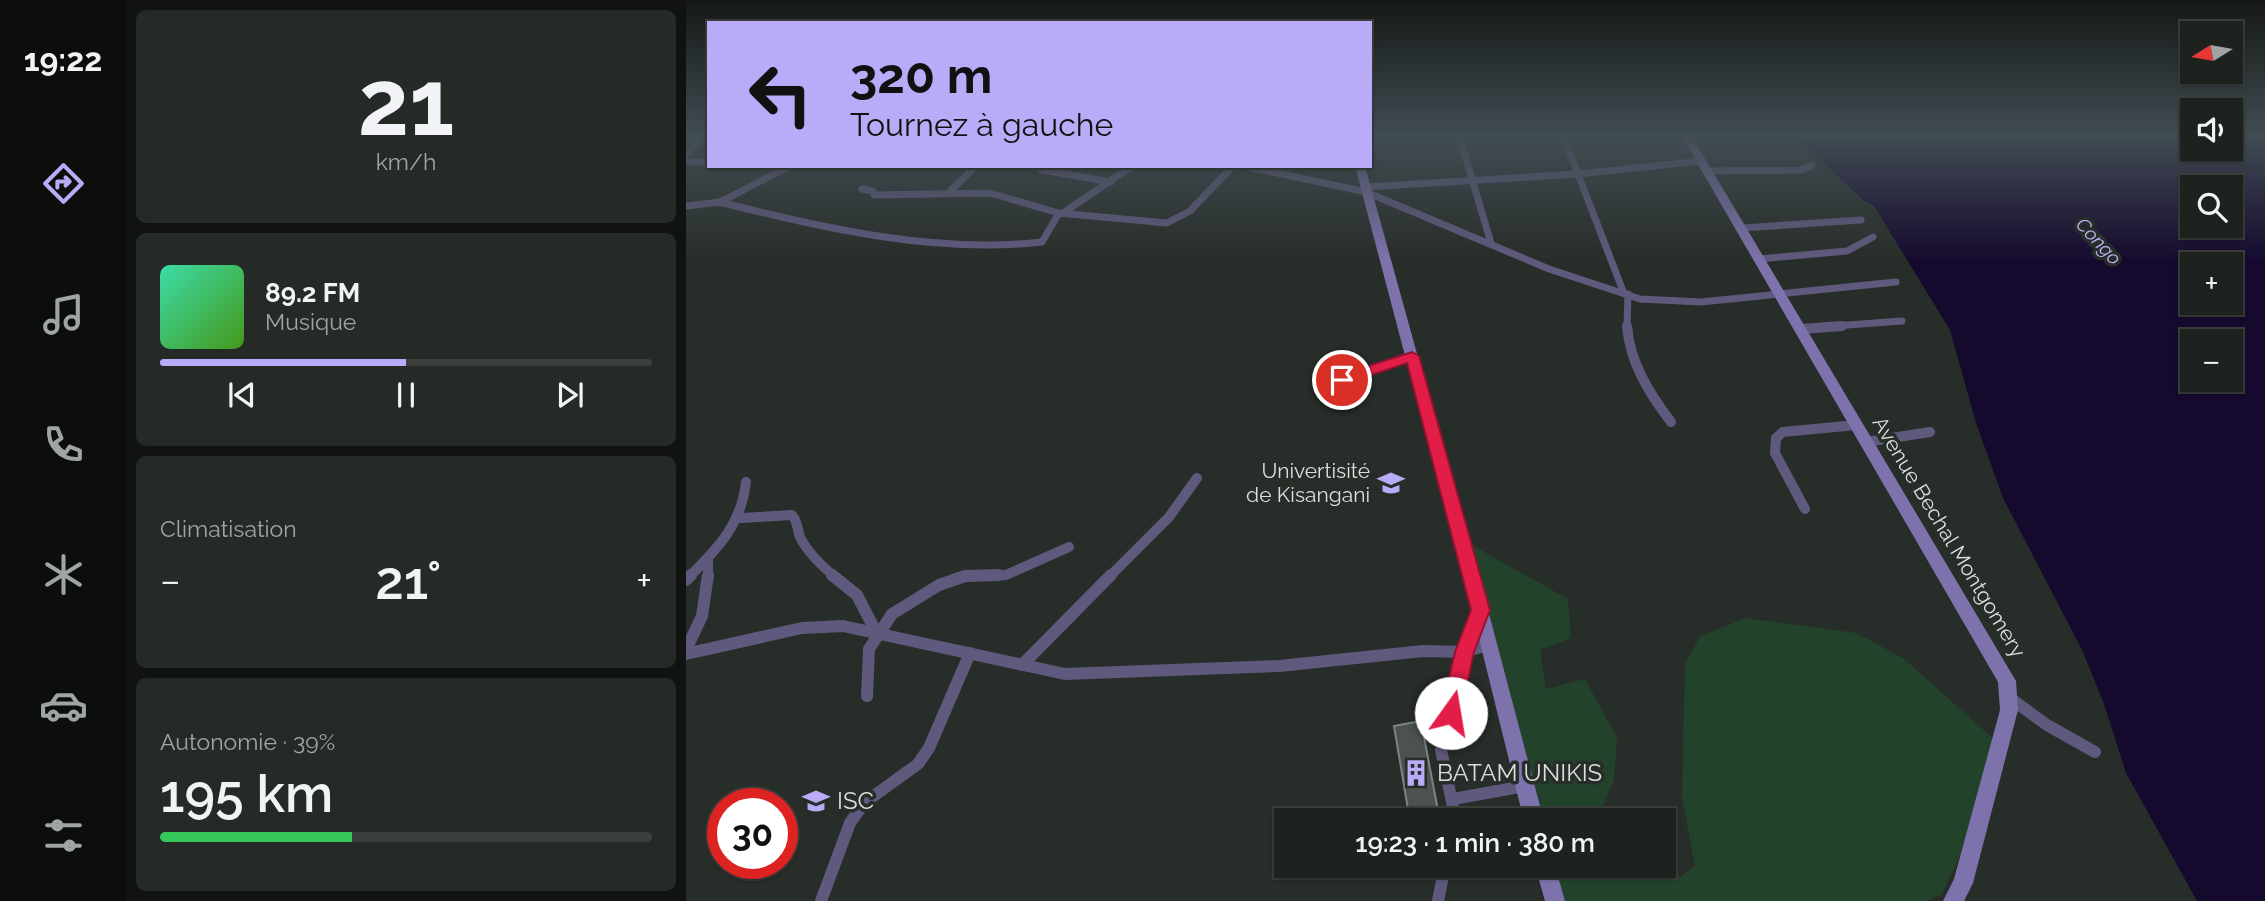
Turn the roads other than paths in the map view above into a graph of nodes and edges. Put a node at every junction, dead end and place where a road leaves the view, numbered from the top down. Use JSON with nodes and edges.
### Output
{"nodes":[{"id":1,"x":769,"y":177,"type":"edge"},
{"id":2,"x":964,"y":177,"type":"edge"},
{"id":3,"x":1086,"y":177,"type":"edge"},
{"id":4,"x":1117,"y":177,"type":"edge"},
{"id":5,"x":1222,"y":177,"type":"edge"},
{"id":6,"x":1303,"y":177,"type":"edge"},
{"id":7,"x":1363,"y":177,"type":"edge"},
{"id":8,"x":1472,"y":177,"type":"edge"},
{"id":9,"x":1525,"y":177,"type":"edge"},
{"id":10,"x":1579,"y":177,"type":"edge"},
{"id":11,"x":1711,"y":177,"type":"edge"},
{"id":12,"x":1473,"y":180,"type":"junction"},
{"id":13,"x":1111,"y":181,"type":"junction"},
{"id":14,"x":1366,"y":189,"type":"junction"},
{"id":15,"x":862,"y":190,"type":"dead end"},
{"id":16,"x":951,"y":190,"type":"junction"},
{"id":17,"x":720,"y":202,"type":"junction"},
{"id":18,"x":686,"y":206,"type":"edge"},
{"id":19,"x":1059,"y":213,"type":"junction"},
{"id":20,"x":1861,"y":220,"type":"dead end"},
{"id":21,"x":1741,"y":228,"type":"junction"},
{"id":22,"x":1873,"y":237,"type":"dead end"},
{"id":23,"x":1491,"y":243,"type":"junction"},
{"id":24,"x":1759,"y":258,"type":"junction"},
{"id":25,"x":1896,"y":282,"type":"dead end"},
{"id":26,"x":1778,"y":292,"type":"junction"},
{"id":27,"x":1626,"y":293,"type":"junction"},
{"id":28,"x":1902,"y":321,"type":"dead end"},
{"id":29,"x":1801,"y":329,"type":"junction"},
{"id":30,"x":1412,"y":356,"type":"junction"},
{"id":31,"x":1332,"y":391,"type":"dead end"},
{"id":32,"x":1671,"y":422,"type":"dead end"},
{"id":33,"x":1856,"y":425,"type":"junction"},
{"id":34,"x":1930,"y":432,"type":"dead end"},
{"id":35,"x":1866,"y":442,"type":"junction"},
{"id":36,"x":1197,"y":478,"type":"dead end"},
{"id":37,"x":746,"y":482,"type":"dead end"},
{"id":38,"x":1805,"y":509,"type":"dead end"},
{"id":39,"x":741,"y":518,"type":"junction"},
{"id":40,"x":1069,"y":547,"type":"dead end"},
{"id":41,"x":708,"y":558,"type":"junction"},
{"id":42,"x":686,"y":580,"type":"edge"},
{"id":43,"x":1480,"y":610,"type":"junction"},
{"id":44,"x":877,"y":634,"type":"junction"},
{"id":45,"x":1489,"y":644,"type":"junction"},
{"id":46,"x":686,"y":652,"type":"edge"},
{"id":47,"x":1465,"y":652,"type":"junction"},
{"id":48,"x":970,"y":653,"type":"junction"},
{"id":49,"x":1023,"y":665,"type":"junction"},
{"id":50,"x":867,"y":696,"type":"dead end"},
{"id":51,"x":2010,"y":698,"type":"junction"},
{"id":52,"x":2095,"y":752,"type":"dead end"},
{"id":53,"x":1525,"y":786,"type":"junction"},
{"id":54,"x":1453,"y":799,"type":"junction"},
{"id":55,"x":1454,"y":808,"type":"edge"},
{"id":56,"x":1531,"y":808,"type":"edge"},
{"id":57,"x":1443,"y":878,"type":"edge"},
{"id":58,"x":1548,"y":878,"type":"edge"},
{"id":59,"x":821,"y":901,"type":"edge"},
{"id":60,"x":1438,"y":901,"type":"edge"},
{"id":61,"x":1555,"y":901,"type":"edge"},
{"id":62,"x":1953,"y":901,"type":"edge"}],
"edges":[{"from":1,"to":17,"type":"street"},
{"from":2,"to":16,"type":"street"},
{"from":3,"to":13,"type":"street"},
{"from":4,"to":13,"type":"street"},
{"from":5,"to":19,"type":"street"},
{"from":6,"to":14,"type":"street"},
{"from":7,"to":14,"type":"street"},
{"from":8,"to":12,"type":"street"},
{"from":9,"to":12,"type":"street"},
{"from":10,"to":27,"type":"street"},
{"from":11,"to":21,"type":"street","name":"Avenue Bechal Montgomery"},
{"from":12,"to":14,"type":"street"},
{"from":12,"to":23,"type":"street"},
{"from":13,"to":19,"type":"street"},
{"from":14,"to":23,"type":"street"},
{"from":14,"to":30,"type":"street"},
{"from":15,"to":16,"type":"street"},
{"from":16,"to":19,"type":"street"},
{"from":17,"to":18,"type":"street"},
{"from":17,"to":19,"type":"street"},
{"from":20,"to":21,"type":"street"},
{"from":21,"to":24,"type":"street","name":"Avenue Bechal Montgomery"},
{"from":22,"to":24,"type":"street"},
{"from":23,"to":27,"type":"street"},
{"from":24,"to":26,"type":"street","name":"Avenue Bechal Montgomery"},
{"from":25,"to":26,"type":"street"},
{"from":26,"to":27,"type":"street"},
{"from":26,"to":29,"type":"street","name":"Avenue Bechal Montgomery"},
{"from":27,"to":32,"type":"street"},
{"from":28,"to":29,"type":"street"},
{"from":29,"to":33,"type":"street","name":"Avenue Bechal Montgomery"},
{"from":30,"to":31,"type":"street"},
{"from":30,"to":43,"type":"street"},
{"from":33,"to":35,"type":"street","name":"Avenue Bechal Montgomery"},
{"from":33,"to":38,"type":"street"},
{"from":34,"to":35,"type":"street"},
{"from":35,"to":51,"type":"street","name":"Avenue Bechal Montgomery"},
{"from":36,"to":49,"type":"street"},
{"from":37,"to":39,"type":"street"},
{"from":39,"to":41,"type":"street"},
{"from":39,"to":44,"type":"street"},
{"from":40,"to":44,"type":"street"},
{"from":41,"to":42,"type":"street"},
{"from":41,"to":46,"type":"street"},
{"from":43,"to":45,"type":"street"},
{"from":43,"to":47,"type":"street"},
{"from":44,"to":46,"type":"street"},
{"from":44,"to":48,"type":"street"},
{"from":44,"to":50,"type":"street"},
{"from":45,"to":47,"type":"street"},
{"from":45,"to":53,"type":"street"},
{"from":47,"to":49,"type":"street"},
{"from":47,"to":54,"type":"street"},
{"from":48,"to":49,"type":"street"},
{"from":48,"to":59,"type":"street"},
{"from":51,"to":52,"type":"street"},
{"from":51,"to":62,"type":"street"},
{"from":53,"to":54,"type":"street"},
{"from":53,"to":56,"type":"street"},
{"from":54,"to":55,"type":"street"},
{"from":57,"to":60,"type":"street"},
{"from":58,"to":61,"type":"street"}]}
